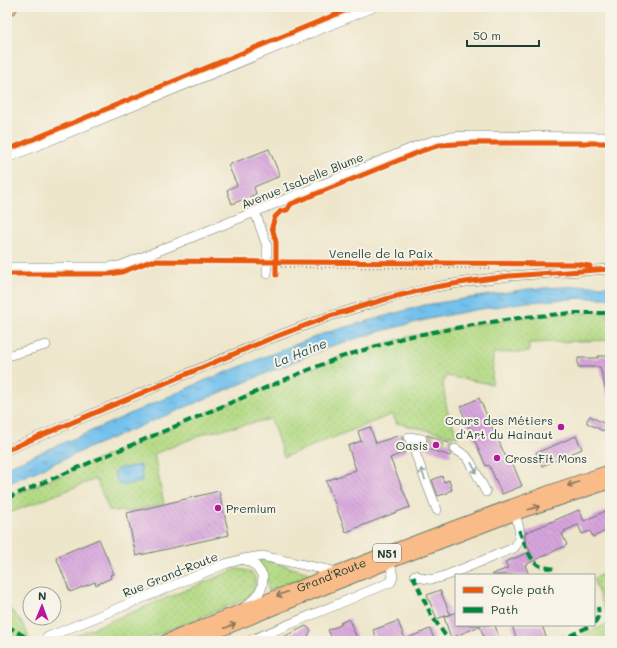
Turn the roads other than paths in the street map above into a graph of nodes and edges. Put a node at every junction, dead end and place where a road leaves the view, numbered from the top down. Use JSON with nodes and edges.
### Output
{"nodes":[{"id":1,"x":10,"y":7,"type":"edge"},
{"id":2,"x":374,"y":7,"type":"edge"},
{"id":3,"x":7,"y":8,"type":"edge"},
{"id":4,"x":610,"y":137,"type":"edge"},
{"id":5,"x":7,"y":158,"type":"edge"},
{"id":6,"x":255,"y":212,"type":"junction"},
{"id":7,"x":7,"y":267,"type":"edge"},
{"id":8,"x":273,"y":268,"type":"road end"},
{"id":9,"x":610,"y":269,"type":"edge"},
{"id":10,"x":46,"y":345,"type":"dead end"},
{"id":11,"x":7,"y":356,"type":"edge"},
{"id":12,"x":422,"y":439,"type":"tunnel mouth"},
{"id":13,"x":455,"y":449,"type":"tunnel mouth"},
{"id":14,"x":7,"y":450,"type":"edge"},
{"id":15,"x":610,"y":471,"type":"edge"},
{"id":16,"x":610,"y":482,"type":"edge"},
{"id":17,"x":486,"y":492,"type":"dead end"},
{"id":18,"x":437,"y":510,"type":"dead end"},
{"id":19,"x":515,"y":514,"type":"junction"},
{"id":20,"x":243,"y":559,"type":"junction"},
{"id":21,"x":390,"y":562,"type":"junction"},
{"id":22,"x":337,"y":572,"type":"junction"},
{"id":23,"x":415,"y":574,"type":"dead end"},
{"id":24,"x":242,"y":610,"type":"junction"},
{"id":25,"x":44,"y":641,"type":"edge"},
{"id":26,"x":166,"y":641,"type":"edge"},
{"id":27,"x":194,"y":641,"type":"edge"},
{"id":28,"x":249,"y":641,"type":"edge"}],
"edges":[{"from":1,"to":3,"type":"highway"},
{"from":2,"to":5,"type":"street"},
{"from":4,"to":6,"type":"street","name":"Avenue Isabelle Blume"},
{"from":6,"to":7,"type":"street","name":"Avenue Isabelle Blume"},
{"from":6,"to":8,"type":"street"},
{"from":9,"to":14,"type":"street"},
{"from":10,"to":11,"type":"street"},
{"from":18,"to":12,"type":"street","one_way":true},
{"from":13,"to":17,"type":"street","one_way":true},
{"from":15,"to":22,"type":"main road","name":"Grand'Route","number":"N51","one_way":true},
{"from":19,"to":16,"type":"main road","name":"Grand'Route","number":"N51","one_way":true},
{"from":19,"to":21,"type":"main road","name":"Grand'Route","number":"N51"},
{"from":19,"to":23,"type":"street"},
{"from":20,"to":22,"type":"street","name":"Rue Grand-Route"},
{"from":20,"to":24,"type":"street"},
{"from":20,"to":25,"type":"street","name":"Rue Grand-Route"},
{"from":27,"to":21,"type":"main road","name":"Grand'Route","number":"N51","one_way":true},
{"from":21,"to":28,"type":"street"},
{"from":22,"to":24,"type":"main road","name":"Grand'Route","number":"N51","one_way":true},
{"from":24,"to":26,"type":"main road","name":"Grand'Route","number":"N51"}]}
